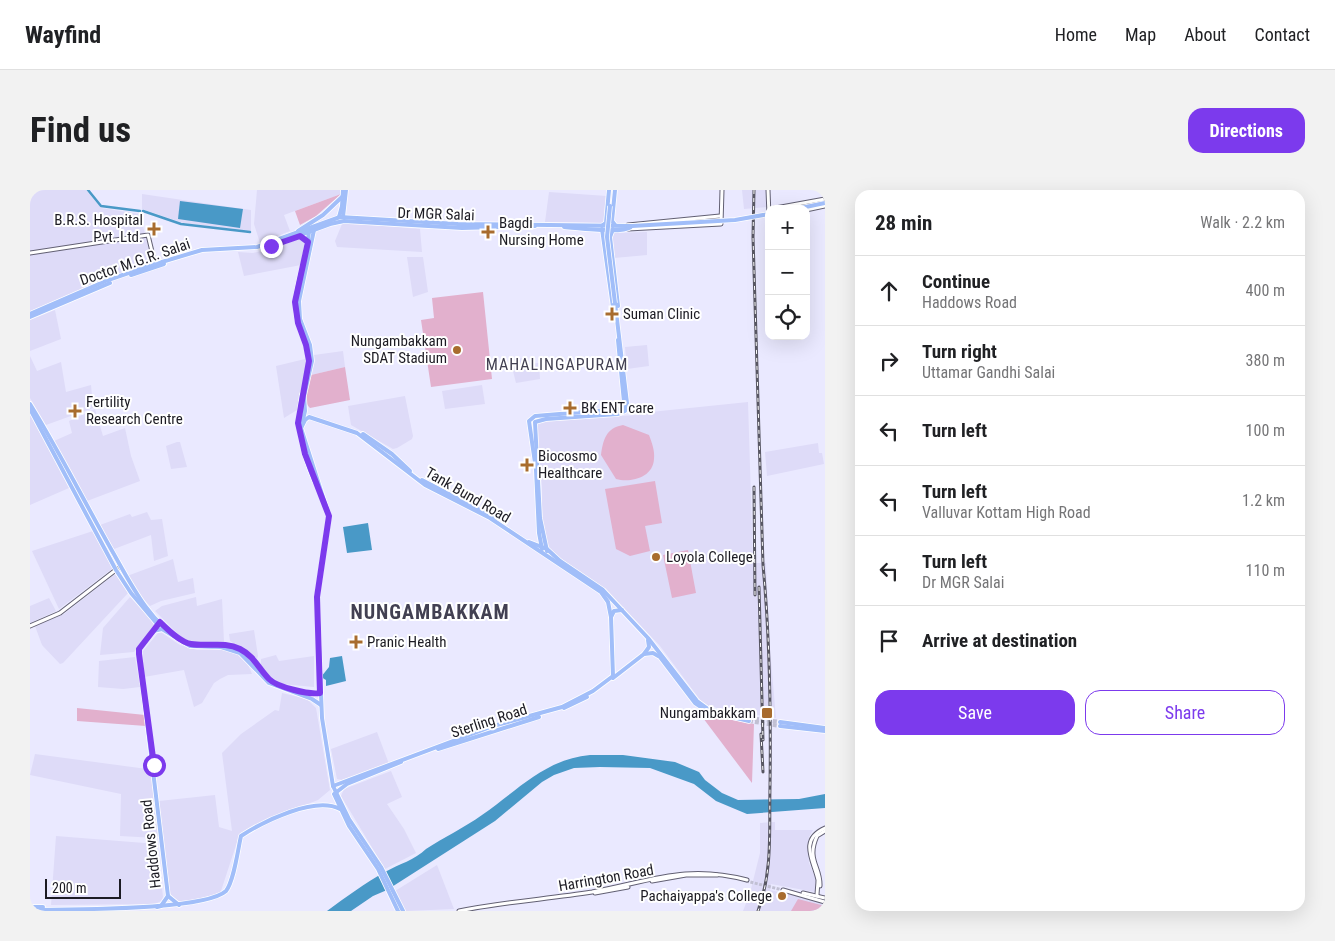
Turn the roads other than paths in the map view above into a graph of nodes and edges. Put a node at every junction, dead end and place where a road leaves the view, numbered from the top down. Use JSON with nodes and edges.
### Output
{"nodes":[{"id":1,"x":345,"y":190,"type":"edge"},
{"id":2,"x":612,"y":190,"type":"edge"},
{"id":3,"x":722,"y":190,"type":"edge"},
{"id":4,"x":768,"y":190,"type":"edge"},
{"id":5,"x":343,"y":196,"type":"junction"},
{"id":6,"x":825,"y":199,"type":"edge"},
{"id":7,"x":769,"y":205,"type":"edge"},
{"id":8,"x":791,"y":205,"type":"edge"},
{"id":9,"x":825,"y":205,"type":"edge"},
{"id":10,"x":810,"y":207,"type":"edge"},
{"id":11,"x":810,"y":209,"type":"edge"},
{"id":12,"x":323,"y":215,"type":"junction"},
{"id":13,"x":607,"y":215,"type":"junction"},
{"id":14,"x":612,"y":215,"type":"junction"},
{"id":15,"x":720,"y":216,"type":"junction"},
{"id":16,"x":765,"y":216,"type":"edge"},
{"id":17,"x":706,"y":217,"type":"junction"},
{"id":18,"x":341,"y":218,"type":"junction"},
{"id":19,"x":692,"y":218,"type":"junction"},
{"id":20,"x":707,"y":225,"type":"junction"},
{"id":21,"x":693,"y":226,"type":"junction"},
{"id":22,"x":602,"y":227,"type":"junction"},
{"id":23,"x":614,"y":227,"type":"junction"},
{"id":24,"x":630,"y":227,"type":"junction"},
{"id":25,"x":314,"y":228,"type":"junction"},
{"id":26,"x":299,"y":234,"type":"junction"},
{"id":27,"x":308,"y":242,"type":"junction"},
{"id":28,"x":249,"y":250,"type":"joint"},
{"id":29,"x":30,"y":253,"type":"edge"},
{"id":30,"x":155,"y":266,"type":"junction"},
{"id":31,"x":616,"y":311,"type":"junction"},
{"id":32,"x":30,"y":316,"type":"edge"},
{"id":33,"x":618,"y":326,"type":"junction"},
{"id":34,"x":621,"y":346,"type":"junction"},
{"id":35,"x":30,"y":404,"type":"edge"},
{"id":36,"x":30,"y":409,"type":"edge"},
{"id":37,"x":305,"y":411,"type":"junction"},
{"id":38,"x":41,"y":424,"type":"junction"},
{"id":39,"x":531,"y":425,"type":"junction"},
{"id":40,"x":301,"y":428,"type":"junction"},
{"id":41,"x":416,"y":477,"type":"junction"},
{"id":42,"x":329,"y":516,"type":"junction"},
{"id":43,"x":542,"y":547,"type":"junction"},
{"id":44,"x":546,"y":549,"type":"junction"},
{"id":45,"x":542,"y":552,"type":"junction"},
{"id":46,"x":547,"y":555,"type":"junction"},
{"id":47,"x":121,"y":567,"type":"junction"},
{"id":48,"x":116,"y":570,"type":"junction"},
{"id":49,"x":602,"y":591,"type":"junction"},
{"id":50,"x":142,"y":605,"type":"junction"},
{"id":51,"x":622,"y":610,"type":"junction"},
{"id":52,"x":611,"y":617,"type":"junction"},
{"id":53,"x":159,"y":623,"type":"junction"},
{"id":54,"x":30,"y":626,"type":"edge"},
{"id":55,"x":153,"y":631,"type":"junction"},
{"id":56,"x":648,"y":638,"type":"junction"},
{"id":57,"x":644,"y":654,"type":"junction"},
{"id":58,"x":614,"y":664,"type":"junction"},
{"id":59,"x":620,"y":672,"type":"junction"},
{"id":60,"x":320,"y":693,"type":"junction"},
{"id":61,"x":699,"y":704,"type":"junction"},
{"id":62,"x":321,"y":706,"type":"junction"},
{"id":63,"x":749,"y":719,"type":"tunnel mouth"},
{"id":64,"x":780,"y":724,"type":"tunnel mouth"},
{"id":65,"x":825,"y":730,"type":"edge"},
{"id":66,"x":344,"y":784,"type":"junction"},
{"id":67,"x":333,"y":786,"type":"junction"},
{"id":68,"x":335,"y":793,"type":"junction"},
{"id":69,"x":337,"y":804,"type":"junction"},
{"id":70,"x":825,"y":830,"type":"edge"},
{"id":71,"x":379,"y":868,"type":"junction"},
{"id":72,"x":168,"y":896,"type":"junction"},
{"id":73,"x":392,"y":896,"type":"junction"},
{"id":74,"x":818,"y":896,"type":"junction"},
{"id":75,"x":825,"y":900,"type":"edge"},
{"id":76,"x":179,"y":906,"type":"junction"},
{"id":77,"x":30,"y":909,"type":"edge"},
{"id":78,"x":398,"y":911,"type":"edge"},
{"id":79,"x":403,"y":911,"type":"edge"},
{"id":80,"x":459,"y":911,"type":"edge"},
{"id":81,"x":468,"y":911,"type":"edge"}],
"edges":[{"from":1,"to":5,"type":"main road"},
{"from":1,"to":18,"type":"main road"},
{"from":2,"to":13,"type":"main road"},
{"from":2,"to":14,"type":"main road"},
{"from":2,"to":31,"type":"main road","bridge":true},
{"from":3,"to":15,"type":"street"},
{"from":4,"to":7,"type":"street"},
{"from":5,"to":12,"type":"main road"},
{"from":5,"to":18,"type":"main road"},
{"from":6,"to":8,"type":"street"},
{"from":9,"to":10,"type":"main road"},
{"from":9,"to":11,"type":"street"},
{"from":12,"to":25,"type":"main road"},
{"from":12,"to":26,"type":"main road"},
{"from":13,"to":14,"type":"main road"},
{"from":13,"to":22,"type":"main road"},
{"from":14,"to":23,"type":"main road"},
{"from":15,"to":17,"type":"street"},
{"from":15,"to":20,"type":"street"},
{"from":16,"to":24,"type":"main road","name":"Dr MGR Salai","bridge":true},
{"from":17,"to":19,"type":"street"},
{"from":17,"to":20,"type":"street"},
{"from":18,"to":22,"type":"main road","name":"Dr MGR Salai"},
{"from":18,"to":25,"type":"main road","name":"Dr MGR Salai"},
{"from":19,"to":21,"type":"street"},
{"from":19,"to":24,"type":"street"},
{"from":20,"to":21,"type":"street"},
{"from":21,"to":24,"type":"street"},
{"from":22,"to":23,"type":"main road","name":"Dr MGR Salai"},
{"from":22,"to":31,"type":"main road"},
{"from":23,"to":24,"type":"main road","name":"Dr MGR Salai"},
{"from":23,"to":34,"type":"main road"},
{"from":25,"to":26,"type":"main road","name":"Dr MGR Salai"},
{"from":25,"to":27,"type":"main road"},
{"from":25,"to":37,"type":"main road"},
{"from":26,"to":27,"type":"main road"},
{"from":26,"to":28,"type":"main road","name":"Dr MGR Salai"},
{"from":27,"to":42,"type":"main road"},
{"from":28,"to":30,"type":"main road","name":"Doctor M.G.R. Salai"},
{"from":29,"to":30,"type":"street"},
{"from":30,"to":32,"type":"main road","name":"Doctor M.G.R. Salai"},
{"from":31,"to":33,"type":"main road"},
{"from":33,"to":34,"type":"main road"},
{"from":33,"to":39,"type":"main road"},
{"from":34,"to":39,"type":"main road"},
{"from":35,"to":38,"type":"main road"},
{"from":36,"to":38,"type":"main road"},
{"from":37,"to":40,"type":"main road"},
{"from":37,"to":41,"type":"main road","name":"Tank Bund Road"},
{"from":38,"to":47,"type":"main road"},
{"from":38,"to":48,"type":"main road"},
{"from":39,"to":43,"type":"main road"},
{"from":39,"to":44,"type":"main road"},
{"from":40,"to":41,"type":"main road","name":"Tank Bund Road"},
{"from":40,"to":42,"type":"main road"},
{"from":41,"to":43,"type":"main road","name":"Tank Bund Road"},
{"from":41,"to":45,"type":"main road","name":"Tank Bund Road"},
{"from":42,"to":60,"type":"main road"},
{"from":43,"to":44,"type":"main road","name":"Tank Bund Road"},
{"from":43,"to":45,"type":"main road"},
{"from":44,"to":46,"type":"main road"},
{"from":44,"to":49,"type":"main road","name":"Tank Bund Road"},
{"from":45,"to":46,"type":"main road","name":"Tank Bund Road"},
{"from":46,"to":49,"type":"main road","name":"Tank Bund Road"},
{"from":47,"to":48,"type":"street"},
{"from":47,"to":50,"type":"main road"},
{"from":48,"to":50,"type":"main road"},
{"from":48,"to":54,"type":"street"},
{"from":49,"to":51,"type":"main road"},
{"from":49,"to":52,"type":"main road"},
{"from":50,"to":53,"type":"main road"},
{"from":51,"to":52,"type":"main road"},
{"from":51,"to":56,"type":"main road"},
{"from":52,"to":58,"type":"main road"},
{"from":53,"to":55,"type":"main road","name":"Haddows Road"},
{"from":53,"to":60,"type":"main road"},
{"from":55,"to":62,"type":"main road"},
{"from":55,"to":72,"type":"main road","name":"Haddows Road"},
{"from":56,"to":57,"type":"main road"},
{"from":56,"to":61,"type":"main road"},
{"from":57,"to":59,"type":"main road","name":"Sterling Road"},
{"from":57,"to":61,"type":"main road"},
{"from":58,"to":59,"type":"main road"},
{"from":58,"to":66,"type":"main road","name":"Sterling Road"},
{"from":59,"to":66,"type":"main road","name":"Sterling Road"},
{"from":60,"to":62,"type":"main road"},
{"from":61,"to":63,"type":"main road"},
{"from":62,"to":67,"type":"main road"},
{"from":64,"to":65,"type":"main road"},
{"from":66,"to":67,"type":"main road"},
{"from":66,"to":68,"type":"main road","name":"Sterling Road"},
{"from":66,"to":69,"type":"main road"},
{"from":67,"to":68,"type":"main road"},
{"from":68,"to":69,"type":"main road"},
{"from":69,"to":71,"type":"main road"},
{"from":69,"to":71,"type":"main road"},
{"from":69,"to":76,"type":"main road"},
{"from":70,"to":74,"type":"street"},
{"from":71,"to":73,"type":"main road"},
{"from":72,"to":76,"type":"main road","name":"Haddows Road"},
{"from":72,"to":77,"type":"main road"},
{"from":73,"to":78,"type":"main road"},
{"from":73,"to":79,"type":"main road"},
{"from":74,"to":75,"type":"street"},
{"from":74,"to":75,"type":"street"},
{"from":76,"to":77,"type":"main road"},
{"from":80,"to":81,"type":"street","name":"Harrington Road"}]}
